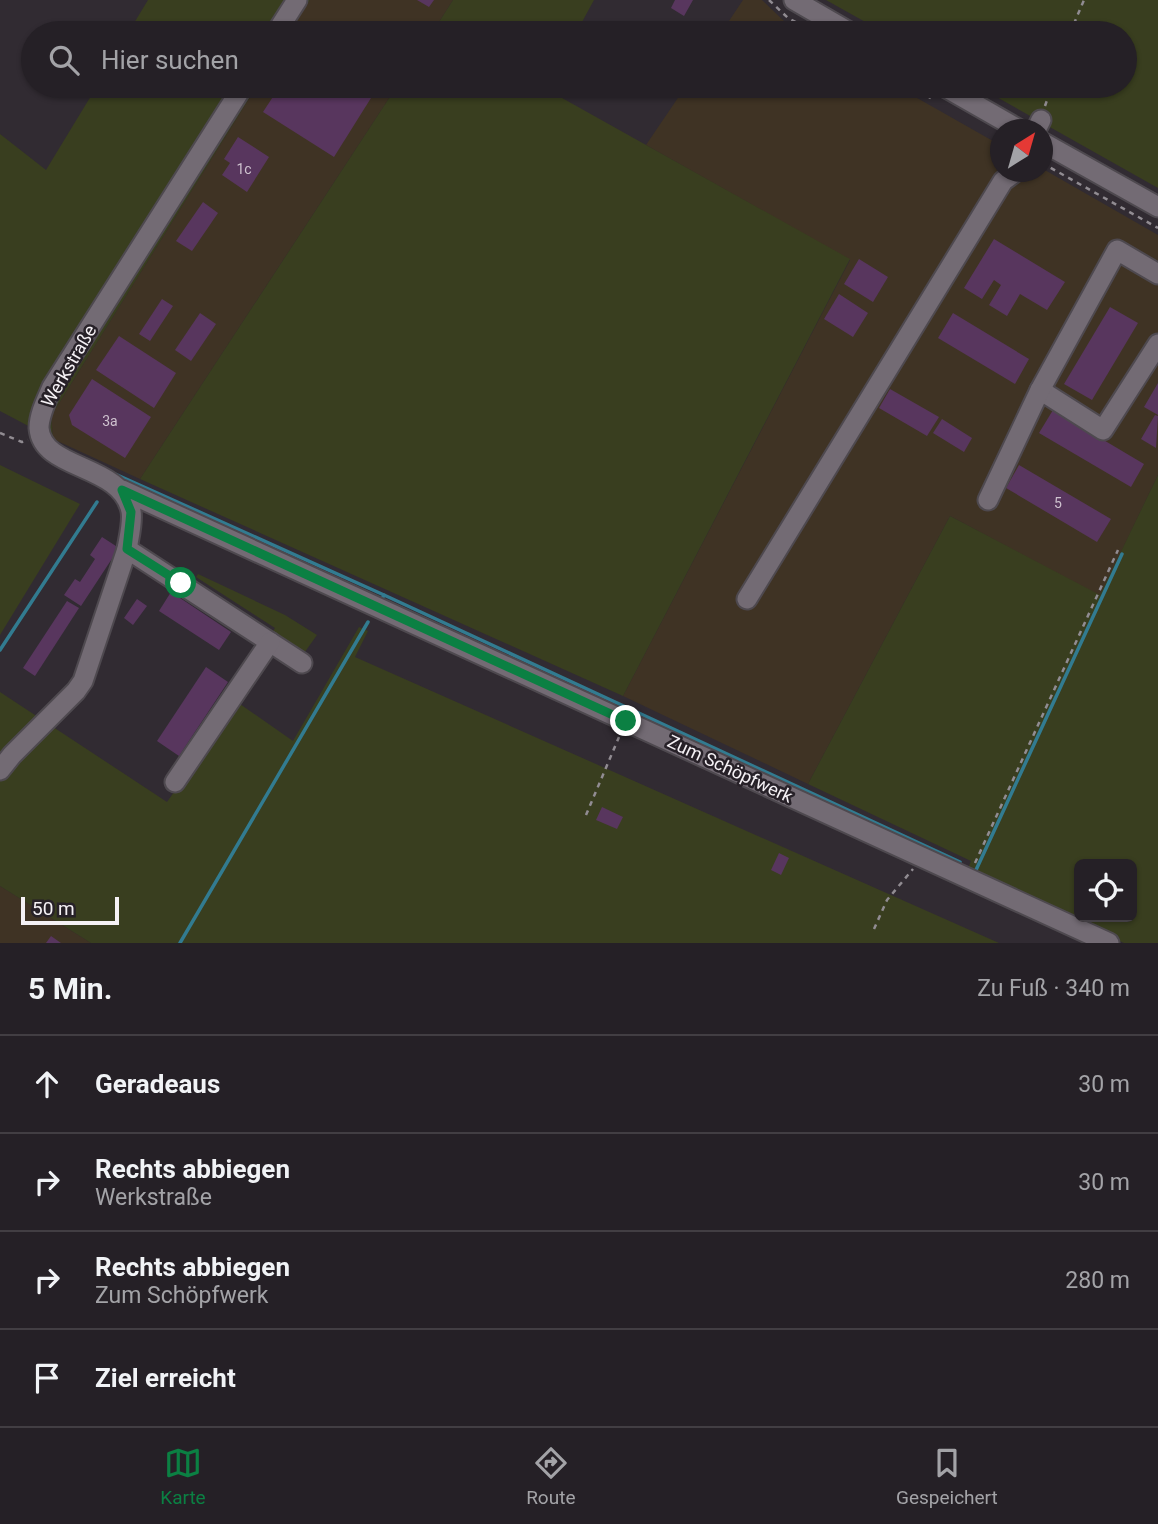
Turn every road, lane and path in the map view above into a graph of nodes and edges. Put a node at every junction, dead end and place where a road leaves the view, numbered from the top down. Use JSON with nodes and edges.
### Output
{"nodes":[{"id":1,"x":297,"y":0,"type":"edge"},
{"id":2,"x":794,"y":0,"type":"edge"},
{"id":3,"x":1084,"y":0,"type":"edge"},
{"id":4,"x":284,"y":21,"type":"edge"},
{"id":5,"x":826,"y":21,"type":"edge"},
{"id":6,"x":1075,"y":21,"type":"edge"},
{"id":7,"x":235,"y":98,"type":"edge"},
{"id":8,"x":964,"y":98,"type":"edge"},
{"id":9,"x":1048,"y":98,"type":"edge"},
{"id":10,"x":1001,"y":119,"type":"edge"},
{"id":11,"x":1040,"y":119,"type":"edge"},
{"id":12,"x":1053,"y":148,"type":"edge"},
{"id":13,"x":1053,"y":169,"type":"edge"},
{"id":14,"x":1002,"y":182,"type":"edge"},
{"id":15,"x":1158,"y":207,"type":"edge"},
{"id":16,"x":1158,"y":228,"type":"edge"},
{"id":17,"x":1158,"y":274,"type":"edge"},
{"id":18,"x":1158,"y":344,"type":"edge"},
{"id":19,"x":1040,"y":390,"type":"junction"},
{"id":20,"x":0,"y":433,"type":"edge"},
{"id":21,"x":42,"y":438,"type":"junction"},
{"id":22,"x":122,"y":490,"type":"junction"},
{"id":23,"x":988,"y":500,"type":"dead end"},
{"id":24,"x":127,"y":549,"type":"junction"},
{"id":25,"x":1118,"y":550,"type":"dead end"},
{"id":26,"x":747,"y":599,"type":"dead end"},
{"id":27,"x":270,"y":642,"type":"junction"},
{"id":28,"x":302,"y":663,"type":"dead end"},
{"id":29,"x":626,"y":721,"type":"junction"},
{"id":30,"x":0,"y":770,"type":"edge"},
{"id":31,"x":174,"y":782,"type":"dead end"},
{"id":32,"x":586,"y":815,"type":"dead end"},
{"id":33,"x":918,"y":856,"type":"junction"},
{"id":34,"x":967,"y":879,"type":"junction"},
{"id":35,"x":874,"y":929,"type":"dead end"},
{"id":36,"x":1109,"y":943,"type":"edge"}],
"edges":[{"from":1,"to":4,"type":"street"},
{"from":2,"to":5,"type":"street"},
{"from":3,"to":6,"type":"path"},
{"from":7,"to":21,"type":"street","name":"Werkstraße"},
{"from":8,"to":10,"type":"street"},
{"from":9,"to":11,"type":"path"},
{"from":12,"to":15,"type":"street"},
{"from":13,"to":16,"type":"path"},
{"from":14,"to":26,"type":"street"},
{"from":17,"to":19,"type":"street"},
{"from":18,"to":19,"type":"street"},
{"from":19,"to":23,"type":"street"},
{"from":20,"to":21,"type":"path"},
{"from":21,"to":22,"type":"street"},
{"from":22,"to":24,"type":"street"},
{"from":22,"to":29,"type":"street","name":"Zum Schöpfwerk"},
{"from":24,"to":27,"type":"street"},
{"from":24,"to":30,"type":"street"},
{"from":25,"to":34,"type":"path"},
{"from":27,"to":28,"type":"street"},
{"from":27,"to":31,"type":"street"},
{"from":29,"to":32,"type":"path"},
{"from":29,"to":33,"type":"street","name":"Zum Schöpfwerk"},
{"from":33,"to":34,"type":"street","name":"Zum Schöpfwerk"},
{"from":33,"to":35,"type":"path"},
{"from":34,"to":36,"type":"street","name":"Zum Schöpfwerk"}]}
